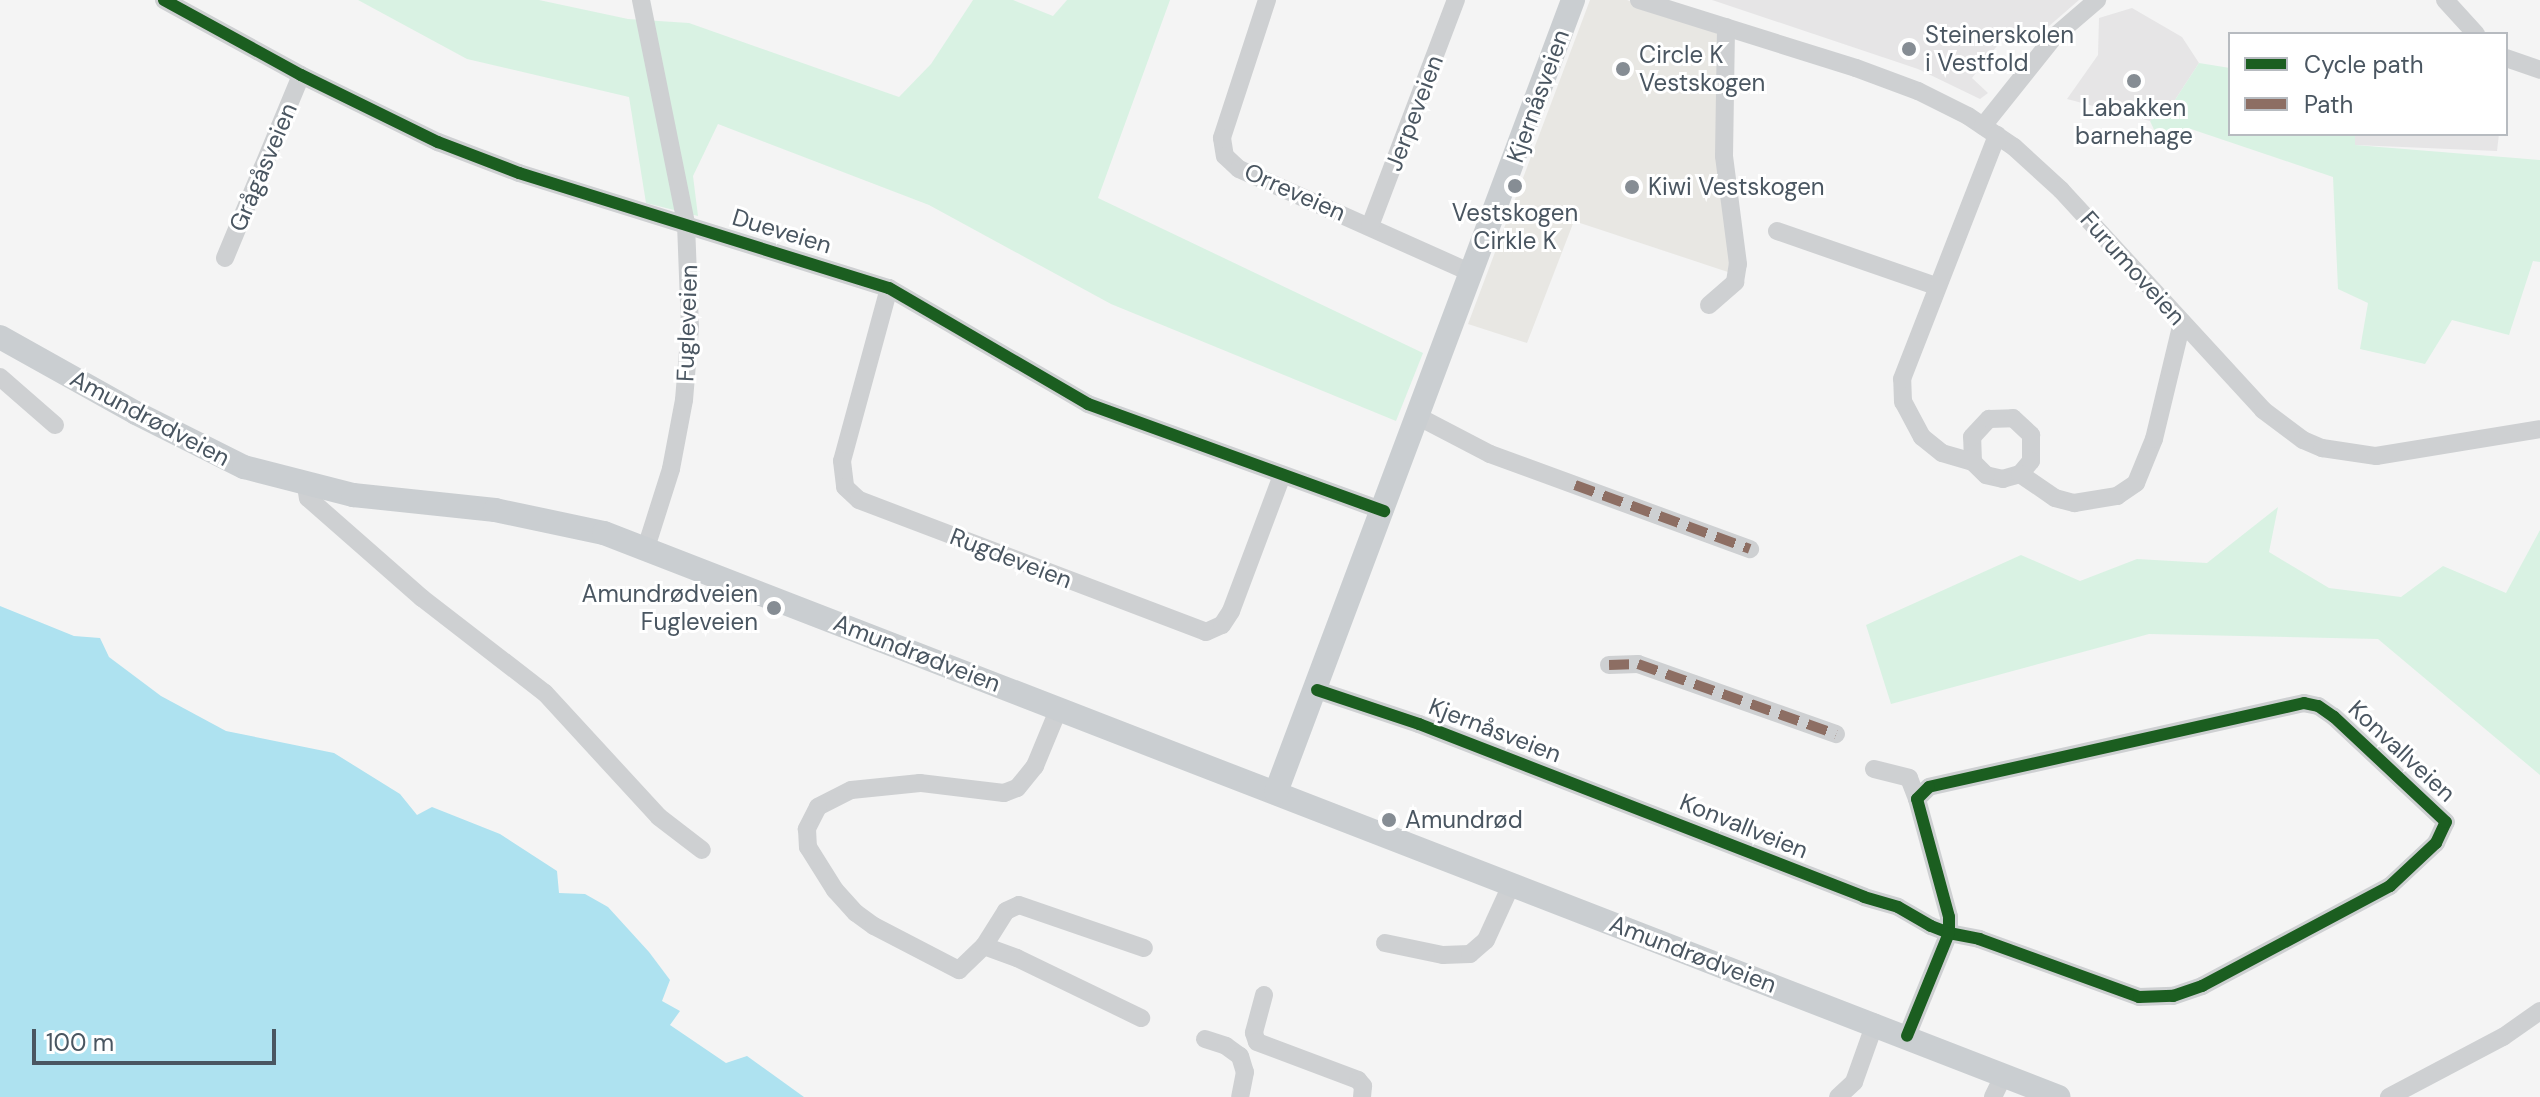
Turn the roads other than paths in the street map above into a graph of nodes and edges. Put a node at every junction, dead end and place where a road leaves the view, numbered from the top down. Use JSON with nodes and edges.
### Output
{"nodes":[{"id":1,"x":164,"y":0,"type":"edge"},
{"id":2,"x":641,"y":0,"type":"edge"},
{"id":3,"x":1267,"y":0,"type":"edge"},
{"id":4,"x":1456,"y":0,"type":"edge"},
{"id":5,"x":1573,"y":0,"type":"edge"},
{"id":6,"x":1639,"y":0,"type":"edge"},
{"id":7,"x":2097,"y":0,"type":"edge"},
{"id":8,"x":2445,"y":0,"type":"edge"},
{"id":9,"x":1726,"y":27,"type":"junction"},
{"id":10,"x":2474,"y":32,"type":"edge"},
{"id":11,"x":2508,"y":59,"type":"edge"},
{"id":12,"x":2540,"y":70,"type":"edge"},
{"id":13,"x":301,"y":75,"type":"junction"},
{"id":14,"x":1990,"y":130,"type":"junction"},
{"id":15,"x":686,"y":224,"type":"junction"},
{"id":16,"x":1370,"y":226,"type":"junction"},
{"id":17,"x":1777,"y":231,"type":"dead end"},
{"id":18,"x":225,"y":258,"type":"dead end"},
{"id":19,"x":1472,"y":273,"type":"junction"},
{"id":20,"x":1936,"y":286,"type":"junction"},
{"id":21,"x":889,"y":288,"type":"junction"},
{"id":22,"x":1709,"y":305,"type":"dead end"},
{"id":23,"x":2182,"y":322,"type":"junction"},
{"id":24,"x":0,"y":337,"type":"edge"},
{"id":25,"x":0,"y":377,"type":"edge"},
{"id":26,"x":1419,"y":417,"type":"junction"},
{"id":27,"x":55,"y":425,"type":"dead end"},
{"id":28,"x":2540,"y":429,"type":"edge"},
{"id":29,"x":1973,"y":462,"type":"junction"},
{"id":30,"x":2020,"y":474,"type":"junction"},
{"id":31,"x":1282,"y":475,"type":"junction"},
{"id":32,"x":306,"y":486,"type":"junction"},
{"id":33,"x":1384,"y":511,"type":"junction"},
{"id":34,"x":646,"y":548,"type":"junction"},
{"id":35,"x":1750,"y":549,"type":"dead end"},
{"id":36,"x":1609,"y":665,"type":"dead end"},
{"id":37,"x":1317,"y":690,"type":"junction"},
{"id":38,"x":1059,"y":708,"type":"junction"},
{"id":39,"x":1836,"y":734,"type":"dead end"},
{"id":40,"x":1874,"y":769,"type":"dead end"},
{"id":41,"x":1276,"y":792,"type":"junction"},
{"id":42,"x":1917,"y":799,"type":"junction"},
{"id":43,"x":1655,"y":814,"type":"joint"},
{"id":44,"x":702,"y":850,"type":"dead end"},
{"id":45,"x":1512,"y":883,"type":"junction"},
{"id":46,"x":1949,"y":933,"type":"junction"},
{"id":47,"x":1385,"y":943,"type":"dead end"},
{"id":48,"x":984,"y":946,"type":"junction"},
{"id":49,"x":1144,"y":948,"type":"dead end"},
{"id":50,"x":1264,"y":995,"type":"dead end"},
{"id":51,"x":2540,"y":1011,"type":"edge"},
{"id":52,"x":1141,"y":1018,"type":"dead end"},
{"id":53,"x":1875,"y":1023,"type":"junction"},
{"id":54,"x":1907,"y":1036,"type":"junction"},
{"id":55,"x":1205,"y":1039,"type":"dead end"},
{"id":56,"x":2004,"y":1074,"type":"junction"},
{"id":57,"x":1240,"y":1097,"type":"edge"},
{"id":58,"x":1362,"y":1097,"type":"edge"},
{"id":59,"x":1838,"y":1097,"type":"edge"},
{"id":60,"x":1993,"y":1097,"type":"edge"},
{"id":61,"x":2059,"y":1097,"type":"edge"},
{"id":62,"x":2389,"y":1097,"type":"edge"}],
"edges":[{"from":1,"to":13,"type":"street","name":"Dueveien"},
{"from":2,"to":15,"type":"street","name":"Fugleveien"},
{"from":3,"to":16,"type":"street","name":"Orreveien"},
{"from":4,"to":16,"type":"street","name":"Jerpeveien"},
{"from":5,"to":19,"type":"main road","name":"Kjernåsveien"},
{"from":6,"to":9,"type":"street","name":"Furumoveien"},
{"from":7,"to":14,"type":"street"},
{"from":8,"to":10,"type":"street"},
{"from":9,"to":14,"type":"street","name":"Furumoveien"},
{"from":9,"to":22,"type":"street"},
{"from":11,"to":12,"type":"street"},
{"from":13,"to":15,"type":"street","name":"Dueveien"},
{"from":13,"to":18,"type":"street","name":"Grågåsveien"},
{"from":14,"to":20,"type":"street"},
{"from":14,"to":23,"type":"street","name":"Furumoveien"},
{"from":15,"to":21,"type":"street","name":"Dueveien"},
{"from":15,"to":34,"type":"street","name":"Fugleveien"},
{"from":16,"to":19,"type":"street","name":"Orreveien"},
{"from":17,"to":20,"type":"street"},
{"from":19,"to":26,"type":"main road","name":"Kjernåsveien"},
{"from":20,"to":29,"type":"street"},
{"from":21,"to":31,"type":"street","name":"Dueveien"},
{"from":21,"to":31,"type":"street","name":"Rugdeveien"},
{"from":23,"to":28,"type":"street","name":"Furumoveien"},
{"from":23,"to":30,"type":"street"},
{"from":24,"to":32,"type":"main road","name":"Amundrødveien"},
{"from":25,"to":27,"type":"street","name":"Amundrødveien"},
{"from":26,"to":33,"type":"main road","name":"Kjernåsveien"},
{"from":26,"to":35,"type":"street"},
{"from":29,"to":30,"type":"street"},
{"from":29,"to":30,"type":"street"},
{"from":31,"to":33,"type":"street","name":"Dueveien"},
{"from":32,"to":34,"type":"main road","name":"Amundrødveien"},
{"from":32,"to":44,"type":"street"},
{"from":33,"to":37,"type":"main road","name":"Kjernåsveien"},
{"from":34,"to":38,"type":"main road","name":"Amundrødveien"},
{"from":36,"to":39,"type":"street"},
{"from":37,"to":41,"type":"main road","name":"Kjernåsveien"},
{"from":37,"to":43,"type":"street","name":"Kjernåsveien"},
{"from":38,"to":41,"type":"main road","name":"Amundrødveien"},
{"from":38,"to":48,"type":"street"},
{"from":40,"to":42,"type":"street"},
{"from":41,"to":45,"type":"main road","name":"Amundrødveien"},
{"from":42,"to":46,"type":"street"},
{"from":42,"to":46,"type":"street","name":"Konvallveien"},
{"from":43,"to":46,"type":"street","name":"Konvallveien"},
{"from":45,"to":47,"type":"street"},
{"from":45,"to":53,"type":"main road","name":"Amundrødveien"},
{"from":46,"to":54,"type":"street"},
{"from":48,"to":49,"type":"street"},
{"from":48,"to":52,"type":"street"},
{"from":50,"to":58,"type":"street"},
{"from":51,"to":62,"type":"street"},
{"from":53,"to":54,"type":"main road","name":"Amundrødveien"},
{"from":53,"to":59,"type":"street"},
{"from":54,"to":56,"type":"main road","name":"Amundrødveien"},
{"from":55,"to":57,"type":"street"},
{"from":56,"to":60,"type":"street"},
{"from":56,"to":61,"type":"main road","name":"Amundrødveien"}]}
